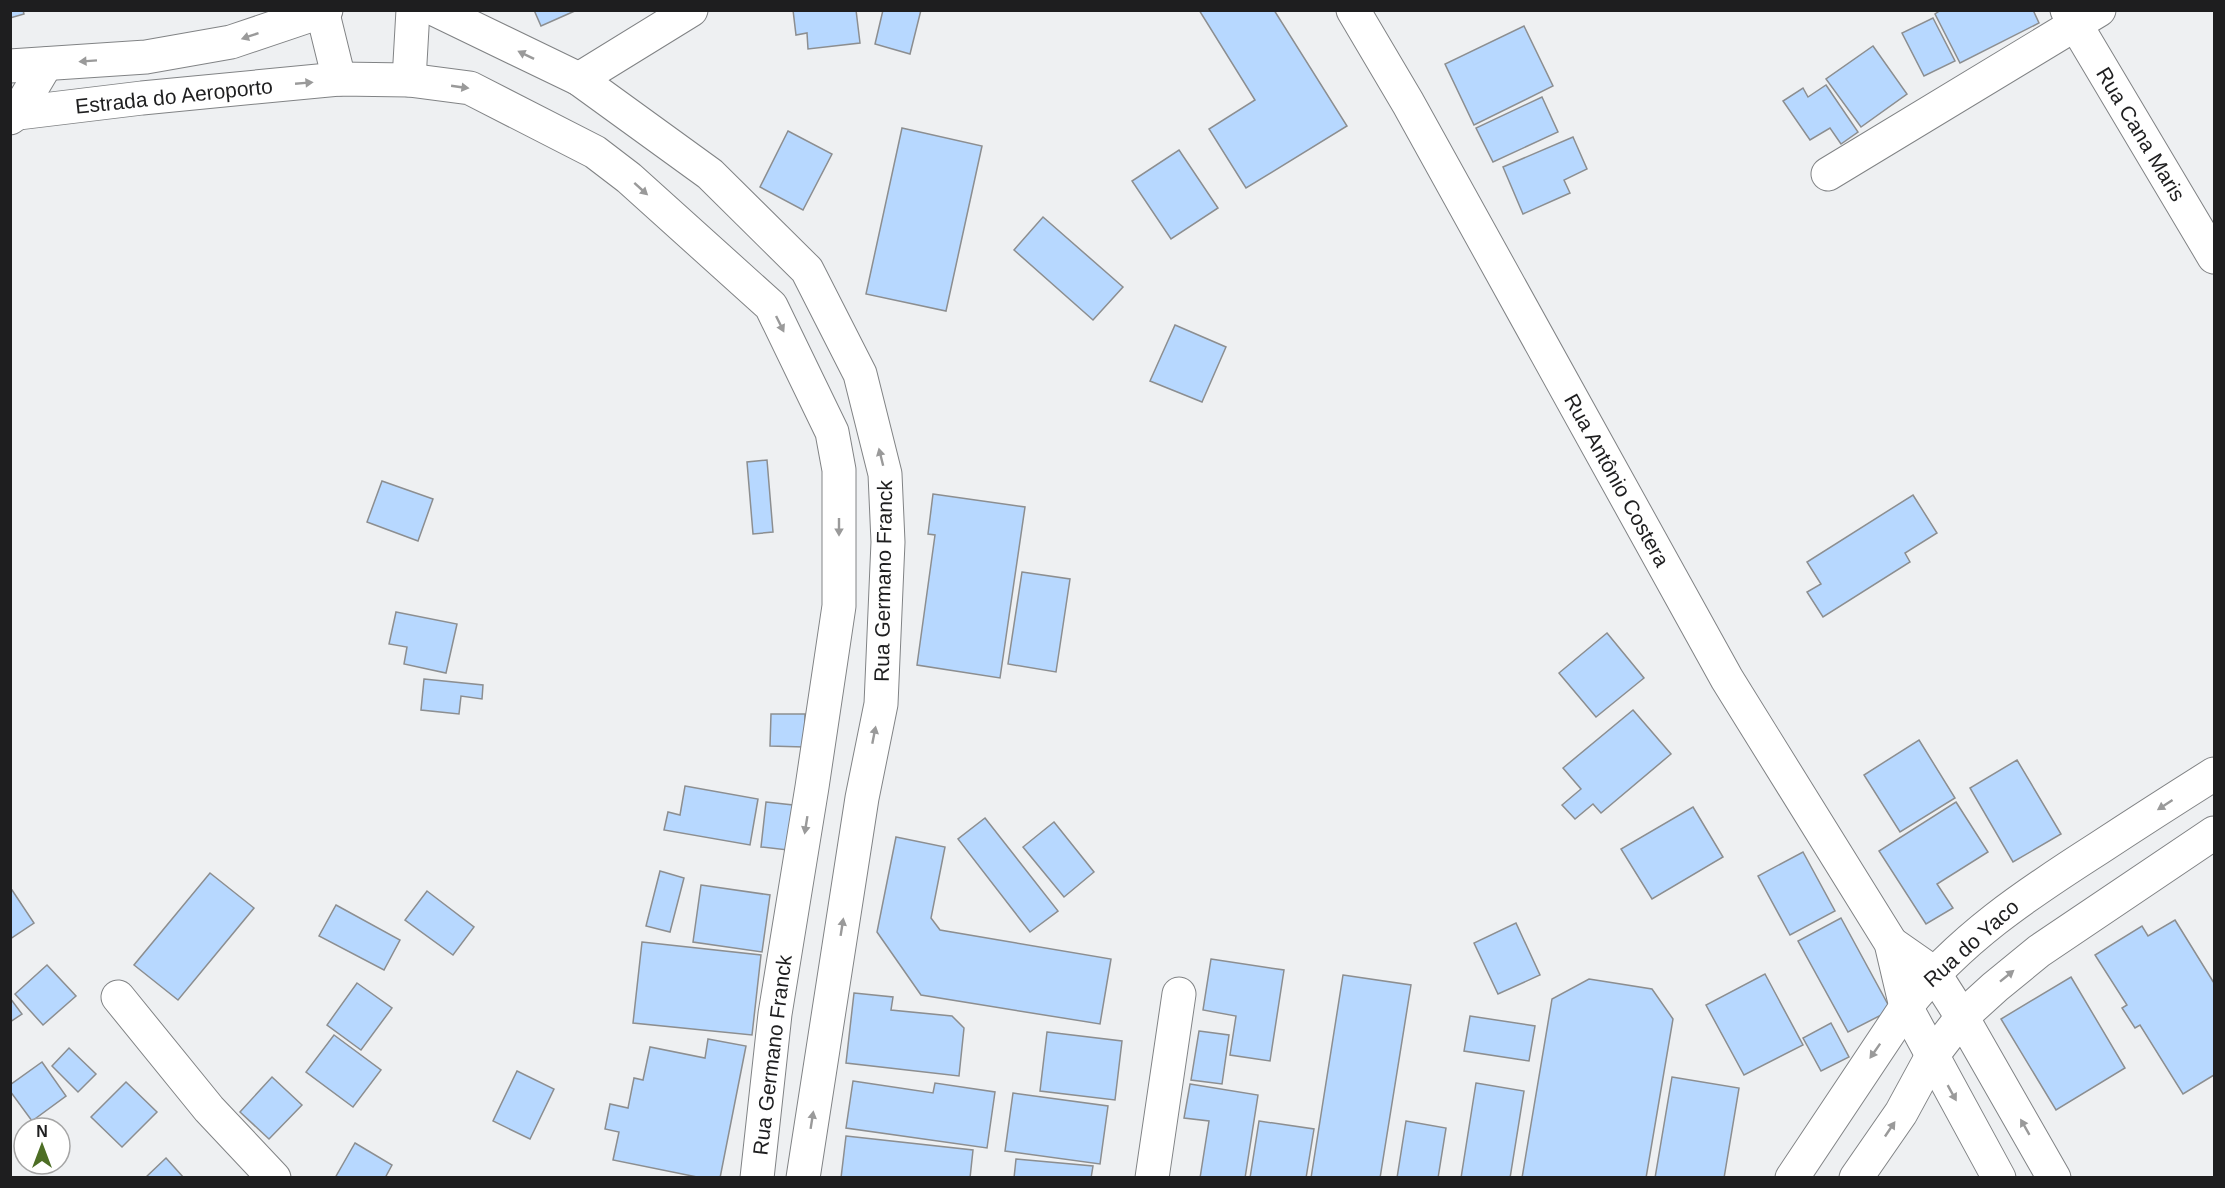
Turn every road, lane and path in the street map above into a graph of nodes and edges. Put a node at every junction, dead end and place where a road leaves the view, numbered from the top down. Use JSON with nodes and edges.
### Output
{"nodes":[{"id":1,"x":413,"y":10,"type":"edge"},
{"id":2,"x":436,"y":10,"type":"edge"},
{"id":3,"x":691,"y":10,"type":"edge"},
{"id":4,"x":1353,"y":10,"type":"edge"},
{"id":5,"x":324,"y":11,"type":"edge"},
{"id":6,"x":2080,"y":16,"type":"edge"},
{"id":7,"x":46,"y":64,"type":"junction"},
{"id":8,"x":10,"y":66,"type":"edge"},
{"id":9,"x":339,"y":79,"type":"junction"},
{"id":10,"x":579,"y":79,"type":"junction"},
{"id":11,"x":409,"y":80,"type":"junction"},
{"id":12,"x":13,"y":115,"type":"edge"},
{"id":13,"x":1828,"y":174,"type":"dead end"},
{"id":14,"x":2214,"y":257,"type":"edge"},
{"id":15,"x":2214,"y":774,"type":"edge"},
{"id":16,"x":812,"y":787,"type":"junction"},
{"id":17,"x":862,"y":798,"type":"junction"},
{"id":18,"x":2214,"y":832,"type":"edge"},
{"id":19,"x":1891,"y":943,"type":"junction"},
{"id":20,"x":1934,"y":973,"type":"junction"},
{"id":21,"x":1179,"y":994,"type":"dead end"},
{"id":22,"x":118,"y":997,"type":"dead end"},
{"id":23,"x":1906,"y":1007,"type":"junction"},
{"id":24,"x":1962,"y":1017,"type":"junction"},
{"id":25,"x":1932,"y":1056,"type":"junction"},
{"id":26,"x":273,"y":1178,"type":"edge"},
{"id":27,"x":757,"y":1178,"type":"edge"},
{"id":28,"x":802,"y":1178,"type":"edge"},
{"id":29,"x":1152,"y":1178,"type":"edge"},
{"id":30,"x":1792,"y":1178,"type":"edge"},
{"id":31,"x":1856,"y":1178,"type":"edge"},
{"id":32,"x":1999,"y":1178,"type":"edge"},
{"id":33,"x":2054,"y":1178,"type":"edge"}],
"edges":[{"from":1,"to":11,"type":"street"},
{"from":10,"to":2,"type":"street","name":"Rua Germano Franck","one_way":true},
{"from":3,"to":10,"type":"street"},
{"from":4,"to":19,"type":"street","name":"Rua Antônio Costera"},
{"from":5,"to":7,"type":"street","name":"Estrada do Aeroporto","one_way":true},
{"from":5,"to":9,"type":"street"},
{"from":6,"to":13,"type":"street"},
{"from":6,"to":14,"type":"street","name":"Rua Cana Maris"},
{"from":7,"to":8,"type":"street","name":"Estrada do Aeroporto"},
{"from":7,"to":12,"type":"street"},
{"from":9,"to":11,"type":"street","name":"Rua Germano Franck"},
{"from":12,"to":9,"type":"street","name":"Estrada do Aeroporto","one_way":true},
{"from":17,"to":10,"type":"street","name":"Rua Germano Franck","one_way":true},
{"from":11,"to":16,"type":"street","name":"Rua Germano Franck","one_way":true},
{"from":15,"to":20,"type":"street","name":"Rua do Yaco","one_way":true},
{"from":16,"to":17,"type":"street"},
{"from":16,"to":27,"type":"street","name":"Rua Germano Franck","one_way":true},
{"from":28,"to":17,"type":"street","name":"Rua Germano Franck","one_way":true},
{"from":24,"to":18,"type":"street","one_way":true},
{"from":19,"to":20,"type":"street","name":"Rua Antônio Costera"},
{"from":19,"to":23,"type":"street","name":"Rua Antônio Costera"},
{"from":20,"to":23,"type":"street","name":"Rua do Yaco"},
{"from":20,"to":24,"type":"street","name":"Rua Antônio Costera"},
{"from":21,"to":29,"type":"street"},
{"from":22,"to":26,"type":"street"},
{"from":23,"to":25,"type":"street","name":"Rua Antônio Costera"},
{"from":23,"to":30,"type":"street","name":"Rua do Yaco","one_way":true},
{"from":24,"to":25,"type":"street"},
{"from":33,"to":24,"type":"street","name":"Rua Antônio Costera","one_way":true},
{"from":31,"to":25,"type":"street","one_way":true},
{"from":25,"to":32,"type":"street","name":"Rua Antônio Costera","one_way":true}]}
